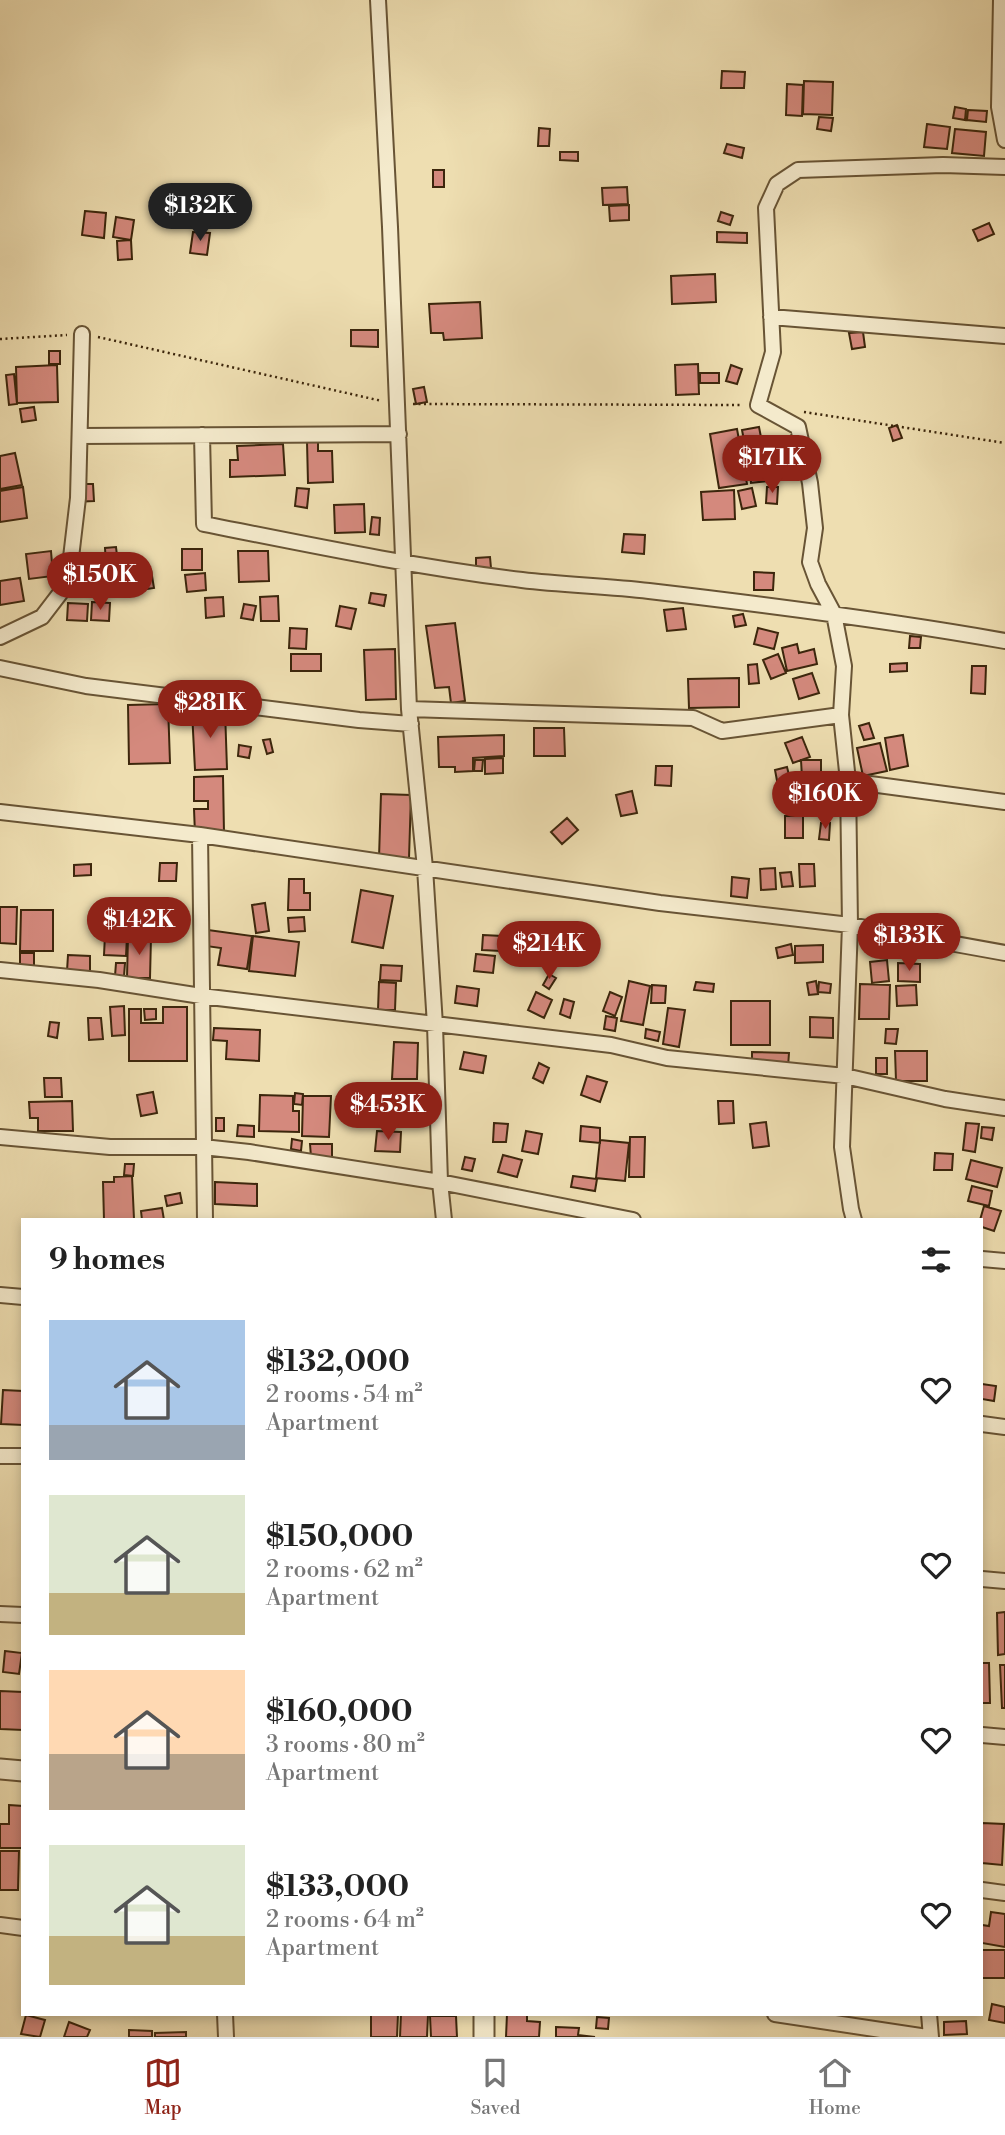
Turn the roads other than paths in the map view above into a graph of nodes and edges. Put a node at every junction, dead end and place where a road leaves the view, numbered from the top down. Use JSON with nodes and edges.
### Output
{"nodes":[{"id":1,"x":378,"y":0,"type":"edge"},
{"id":2,"x":1001,"y":0,"type":"edge"},
{"id":3,"x":1005,"y":140,"type":"edge"},
{"id":4,"x":1005,"y":167,"type":"edge"},
{"id":5,"x":771,"y":317,"type":"junction"},
{"id":6,"x":82,"y":334,"type":"road end"},
{"id":7,"x":1005,"y":336,"type":"edge"},
{"id":8,"x":399,"y":434,"type":"junction"},
{"id":9,"x":202,"y":435,"type":"junction"},
{"id":10,"x":80,"y":436,"type":"junction"},
{"id":11,"x":404,"y":563,"type":"junction"},
{"id":12,"x":834,"y":614,"type":"junction"},
{"id":13,"x":0,"y":637,"type":"edge"},
{"id":14,"x":1005,"y":641,"type":"edge"},
{"id":15,"x":0,"y":668,"type":"edge"},
{"id":16,"x":409,"y":709,"type":"junction"},
{"id":17,"x":841,"y":715,"type":"junction"},
{"id":18,"x":411,"y":724,"type":"junction"},
{"id":19,"x":848,"y":781,"type":"junction"},
{"id":20,"x":1005,"y":802,"type":"edge"},
{"id":21,"x":0,"y":812,"type":"edge"},
{"id":22,"x":200,"y":835,"type":"junction"},
{"id":23,"x":425,"y":868,"type":"junction"},
{"id":24,"x":850,"y":925,"type":"junction"},
{"id":25,"x":1005,"y":953,"type":"edge"},
{"id":26,"x":0,"y":970,"type":"edge"},
{"id":27,"x":201,"y":996,"type":"junction"},
{"id":28,"x":435,"y":1025,"type":"junction"},
{"id":29,"x":845,"y":1076,"type":"junction"},
{"id":30,"x":1005,"y":1108,"type":"edge"},
{"id":31,"x":0,"y":1137,"type":"edge"},
{"id":32,"x":203,"y":1147,"type":"junction"},
{"id":33,"x":440,"y":1182,"type":"junction"},
{"id":34,"x":205,"y":1218,"type":"edge"},
{"id":35,"x":444,"y":1218,"type":"edge"},
{"id":36,"x":624,"y":1218,"type":"edge"},
{"id":37,"x":853,"y":1218,"type":"edge"},
{"id":38,"x":983,"y":1259,"type":"edge"},
{"id":39,"x":1005,"y":1261,"type":"edge"},
{"id":40,"x":0,"y":1294,"type":"edge"},
{"id":41,"x":21,"y":1297,"type":"edge"},
{"id":42,"x":983,"y":1424,"type":"edge"},
{"id":43,"x":1005,"y":1427,"type":"edge"},
{"id":44,"x":0,"y":1456,"type":"edge"},
{"id":45,"x":21,"y":1456,"type":"edge"},
{"id":46,"x":983,"y":1579,"type":"edge"},
{"id":47,"x":1005,"y":1581,"type":"edge"},
{"id":48,"x":0,"y":1614,"type":"edge"},
{"id":49,"x":21,"y":1615,"type":"edge"},
{"id":50,"x":983,"y":1735,"type":"edge"},
{"id":51,"x":1005,"y":1737,"type":"edge"},
{"id":52,"x":0,"y":1769,"type":"edge"},
{"id":53,"x":21,"y":1771,"type":"edge"},
{"id":54,"x":983,"y":1890,"type":"edge"},
{"id":55,"x":1005,"y":1893,"type":"edge"},
{"id":56,"x":0,"y":1925,"type":"edge"},
{"id":57,"x":21,"y":1928,"type":"edge"},
{"id":58,"x":225,"y":2016,"type":"edge"},
{"id":59,"x":484,"y":2016,"type":"edge"},
{"id":60,"x":788,"y":2016,"type":"edge"},
{"id":61,"x":929,"y":2016,"type":"edge"},
{"id":62,"x":226,"y":2037,"type":"edge"},
{"id":63,"x":484,"y":2037,"type":"edge"},
{"id":64,"x":929,"y":2037,"type":"edge"}],
"edges":[{"from":1,"to":8,"type":"street"},
{"from":2,"to":3,"type":"street"},
{"from":4,"to":5,"type":"street"},
{"from":5,"to":7,"type":"street"},
{"from":5,"to":12,"type":"street"},
{"from":6,"to":10,"type":"street"},
{"from":8,"to":9,"type":"street"},
{"from":8,"to":11,"type":"street"},
{"from":9,"to":10,"type":"street"},
{"from":9,"to":11,"type":"street"},
{"from":10,"to":13,"type":"street"},
{"from":11,"to":12,"type":"street"},
{"from":11,"to":16,"type":"street"},
{"from":12,"to":14,"type":"street"},
{"from":12,"to":17,"type":"street"},
{"from":15,"to":18,"type":"street"},
{"from":16,"to":17,"type":"street"},
{"from":16,"to":18,"type":"street"},
{"from":17,"to":19,"type":"street"},
{"from":18,"to":23,"type":"street"},
{"from":19,"to":20,"type":"street"},
{"from":19,"to":24,"type":"street"},
{"from":21,"to":22,"type":"street"},
{"from":22,"to":23,"type":"street"},
{"from":22,"to":27,"type":"street"},
{"from":23,"to":24,"type":"street"},
{"from":23,"to":28,"type":"street"},
{"from":24,"to":25,"type":"street"},
{"from":24,"to":29,"type":"street"},
{"from":26,"to":27,"type":"street"},
{"from":27,"to":28,"type":"street"},
{"from":27,"to":32,"type":"street"},
{"from":28,"to":29,"type":"street"},
{"from":28,"to":33,"type":"street"},
{"from":29,"to":30,"type":"street"},
{"from":29,"to":37,"type":"street"},
{"from":31,"to":32,"type":"street"},
{"from":32,"to":33,"type":"street"},
{"from":32,"to":34,"type":"street"},
{"from":33,"to":35,"type":"street"},
{"from":33,"to":36,"type":"street"},
{"from":38,"to":39,"type":"street"},
{"from":40,"to":41,"type":"street"},
{"from":42,"to":43,"type":"street"},
{"from":44,"to":45,"type":"street"},
{"from":46,"to":47,"type":"street"},
{"from":48,"to":49,"type":"street"},
{"from":50,"to":51,"type":"street"},
{"from":52,"to":53,"type":"street"},
{"from":54,"to":55,"type":"street"},
{"from":56,"to":57,"type":"street"},
{"from":58,"to":62,"type":"street"},
{"from":59,"to":63,"type":"street"},
{"from":60,"to":64,"type":"street"},
{"from":61,"to":64,"type":"street"}]}
